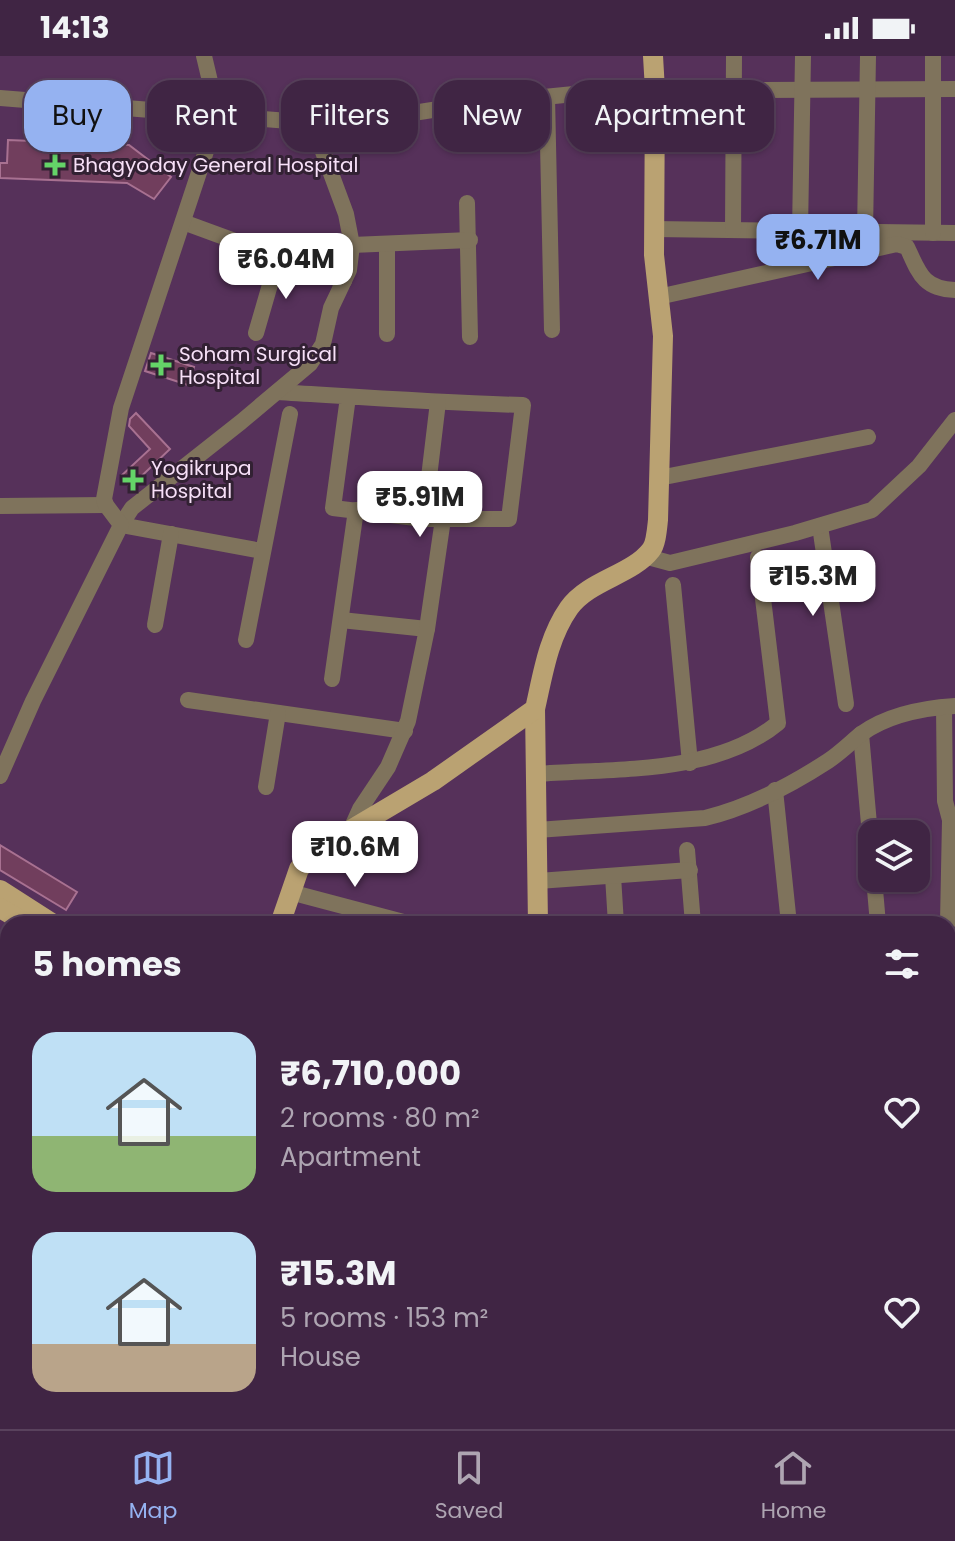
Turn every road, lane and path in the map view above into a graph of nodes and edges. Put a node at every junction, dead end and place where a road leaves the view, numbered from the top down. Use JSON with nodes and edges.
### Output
{"nodes":[{"id":1,"x":204,"y":56,"type":"edge"},
{"id":2,"x":653,"y":56,"type":"edge"},
{"id":3,"x":734,"y":56,"type":"edge"},
{"id":4,"x":803,"y":56,"type":"edge"},
{"id":5,"x":868,"y":56,"type":"edge"},
{"id":6,"x":933,"y":56,"type":"edge"},
{"id":7,"x":210,"y":80,"type":"edge"},
{"id":8,"x":654,"y":80,"type":"edge"},
{"id":9,"x":734,"y":80,"type":"edge"},
{"id":10,"x":868,"y":89,"type":"junction"},
{"id":11,"x":933,"y":89,"type":"junction"},
{"id":12,"x":955,"y":89,"type":"edge"},
{"id":13,"x":774,"y":90,"type":"edge"},
{"id":14,"x":802,"y":90,"type":"junction"},
{"id":15,"x":0,"y":98,"type":"edge"},
{"id":16,"x":147,"y":109,"type":"edge"},
{"id":17,"x":206,"y":152,"type":"edge"},
{"id":18,"x":323,"y":152,"type":"edge"},
{"id":19,"x":548,"y":152,"type":"edge"},
{"id":20,"x":655,"y":152,"type":"edge"},
{"id":21,"x":734,"y":152,"type":"edge"},
{"id":22,"x":467,"y":203,"type":"dead end"},
{"id":23,"x":183,"y":222,"type":"junction"},
{"id":24,"x":654,"y":229,"type":"junction"},
{"id":25,"x":733,"y":230,"type":"junction"},
{"id":26,"x":800,"y":231,"type":"junction"},
{"id":27,"x":865,"y":232,"type":"junction"},
{"id":28,"x":933,"y":233,"type":"junction"},
{"id":29,"x":955,"y":233,"type":"edge"},
{"id":30,"x":470,"y":240,"type":"junction"},
{"id":31,"x":387,"y":244,"type":"junction"},
{"id":32,"x":352,"y":245,"type":"junction"},
{"id":33,"x":278,"y":257,"type":"junction"},
{"id":34,"x":344,"y":281,"type":"junction"},
{"id":35,"x":955,"y":290,"type":"edge"},
{"id":36,"x":658,"y":297,"type":"junction"},
{"id":37,"x":552,"y":330,"type":"dead end"},
{"id":38,"x":256,"y":333,"type":"dead end"},
{"id":39,"x":387,"y":334,"type":"dead end"},
{"id":40,"x":470,"y":337,"type":"dead end"},
{"id":41,"x":277,"y":392,"type":"junction"},
{"id":42,"x":348,"y":397,"type":"junction"},
{"id":43,"x":438,"y":402,"type":"junction"},
{"id":44,"x":290,"y":414,"type":"dead end"},
{"id":45,"x":955,"y":420,"type":"edge"},
{"id":46,"x":868,"y":437,"type":"dead end"},
{"id":47,"x":659,"y":478,"type":"junction"},
{"id":48,"x":106,"y":505,"type":"junction"},
{"id":49,"x":0,"y":506,"type":"edge"},
{"id":50,"x":356,"y":510,"type":"junction"},
{"id":51,"x":424,"y":519,"type":"junction"},
{"id":52,"x":443,"y":519,"type":"junction"},
{"id":53,"x":121,"y":525,"type":"junction"},
{"id":54,"x":820,"y":526,"type":"junction"},
{"id":55,"x":171,"y":534,"type":"junction"},
{"id":56,"x":262,"y":551,"type":"junction"},
{"id":57,"x":644,"y":556,"type":"junction"},
{"id":58,"x":758,"y":557,"type":"dead end"},
{"id":59,"x":673,"y":585,"type":"dead end"},
{"id":60,"x":341,"y":620,"type":"junction"},
{"id":61,"x":155,"y":625,"type":"dead end"},
{"id":62,"x":427,"y":629,"type":"junction"},
{"id":63,"x":246,"y":640,"type":"dead end"},
{"id":64,"x":332,"y":679,"type":"dead end"},
{"id":65,"x":188,"y":700,"type":"dead end"},
{"id":66,"x":846,"y":704,"type":"dead end"},
{"id":67,"x":950,"y":707,"type":"edge"},
{"id":68,"x":535,"y":709,"type":"junction"},
{"id":69,"x":278,"y":713,"type":"junction"},
{"id":70,"x":405,"y":731,"type":"junction"},
{"id":71,"x":861,"y":734,"type":"junction"},
{"id":72,"x":690,"y":763,"type":"junction"},
{"id":73,"x":537,"y":774,"type":"junction"},
{"id":74,"x":0,"y":776,"type":"edge"},
{"id":75,"x":266,"y":787,"type":"dead end"},
{"id":76,"x":775,"y":790,"type":"junction"},
{"id":77,"x":869,"y":820,"type":"edge"},
{"id":78,"x":351,"y":829,"type":"junction"},
{"id":79,"x":537,"y":830,"type":"junction"},
{"id":80,"x":687,"y":850,"type":"dead end"},
{"id":81,"x":690,"y":870,"type":"junction"},
{"id":82,"x":613,"y":876,"type":"junction"},
{"id":83,"x":538,"y":881,"type":"junction"},
{"id":84,"x":0,"y":890,"type":"edge"},
{"id":85,"x":290,"y":892,"type":"junction"},
{"id":86,"x":875,"y":892,"type":"edge"},
{"id":87,"x":41,"y":916,"type":"edge"},
{"id":88,"x":282,"y":916,"type":"edge"},
{"id":89,"x":379,"y":916,"type":"edge"},
{"id":90,"x":538,"y":916,"type":"edge"},
{"id":91,"x":616,"y":916,"type":"edge"},
{"id":92,"x":693,"y":916,"type":"edge"},
{"id":93,"x":788,"y":916,"type":"edge"},
{"id":94,"x":877,"y":916,"type":"edge"},
{"id":95,"x":948,"y":916,"type":"edge"}],
"edges":[{"from":1,"to":7,"type":"street"},
{"from":2,"to":8,"type":"main road"},
{"from":3,"to":9,"type":"street"},
{"from":4,"to":14,"type":"street"},
{"from":5,"to":10,"type":"street"},
{"from":6,"to":11,"type":"street"},
{"from":10,"to":11,"type":"street"},
{"from":10,"to":14,"type":"street"},
{"from":10,"to":27,"type":"street"},
{"from":11,"to":12,"type":"street"},
{"from":11,"to":28,"type":"street"},
{"from":13,"to":14,"type":"street"},
{"from":14,"to":26,"type":"street"},
{"from":15,"to":16,"type":"street"},
{"from":17,"to":23,"type":"street"},
{"from":18,"to":32,"type":"street"},
{"from":19,"to":37,"type":"street"},
{"from":20,"to":24,"type":"main road"},
{"from":21,"to":25,"type":"street"},
{"from":22,"to":30,"type":"street"},
{"from":23,"to":33,"type":"street"},
{"from":23,"to":48,"type":"street"},
{"from":24,"to":25,"type":"street"},
{"from":24,"to":36,"type":"main road"},
{"from":25,"to":26,"type":"street"},
{"from":26,"to":27,"type":"street"},
{"from":27,"to":28,"type":"street"},
{"from":28,"to":29,"type":"street"},
{"from":30,"to":31,"type":"street"},
{"from":30,"to":40,"type":"street"},
{"from":31,"to":32,"type":"street"},
{"from":31,"to":39,"type":"street"},
{"from":32,"to":34,"type":"street"},
{"from":33,"to":34,"type":"street"},
{"from":33,"to":38,"type":"street"},
{"from":34,"to":41,"type":"street"},
{"from":35,"to":36,"type":"street"},
{"from":36,"to":47,"type":"main road"},
{"from":41,"to":42,"type":"street"},
{"from":41,"to":53,"type":"street"},
{"from":42,"to":43,"type":"street"},
{"from":42,"to":50,"type":"street"},
{"from":43,"to":51,"type":"street"},
{"from":43,"to":52,"type":"street"},
{"from":44,"to":56,"type":"street"},
{"from":45,"to":54,"type":"street"},
{"from":46,"to":47,"type":"street"},
{"from":47,"to":57,"type":"main road"},
{"from":48,"to":49,"type":"street"},
{"from":48,"to":53,"type":"street"},
{"from":50,"to":51,"type":"street"},
{"from":50,"to":60,"type":"street"},
{"from":51,"to":52,"type":"street"},
{"from":52,"to":62,"type":"street"},
{"from":53,"to":55,"type":"street"},
{"from":53,"to":74,"type":"street"},
{"from":54,"to":57,"type":"street"},
{"from":54,"to":66,"type":"street"},
{"from":55,"to":56,"type":"street"},
{"from":55,"to":61,"type":"street"},
{"from":56,"to":63,"type":"street"},
{"from":57,"to":68,"type":"main road"},
{"from":58,"to":72,"type":"street"},
{"from":59,"to":72,"type":"street"},
{"from":60,"to":62,"type":"street"},
{"from":60,"to":64,"type":"street"},
{"from":62,"to":70,"type":"street"},
{"from":65,"to":69,"type":"street"},
{"from":67,"to":71,"type":"street"},
{"from":67,"to":95,"type":"street"},
{"from":68,"to":73,"type":"main road"},
{"from":68,"to":78,"type":"main road"},
{"from":69,"to":70,"type":"street"},
{"from":69,"to":75,"type":"street"},
{"from":70,"to":78,"type":"street"},
{"from":71,"to":76,"type":"street"},
{"from":71,"to":77,"type":"street"},
{"from":72,"to":73,"type":"street"},
{"from":73,"to":79,"type":"main road"},
{"from":76,"to":79,"type":"street"},
{"from":76,"to":93,"type":"street"},
{"from":78,"to":85,"type":"main road"},
{"from":79,"to":83,"type":"main road"},
{"from":80,"to":81,"type":"street"},
{"from":81,"to":82,"type":"street"},
{"from":81,"to":92,"type":"street"},
{"from":82,"to":83,"type":"street"},
{"from":82,"to":91,"type":"street"},
{"from":83,"to":90,"type":"main road"},
{"from":84,"to":87,"type":"main road"},
{"from":85,"to":88,"type":"main road"},
{"from":85,"to":89,"type":"street"},
{"from":86,"to":94,"type":"street"}]}
